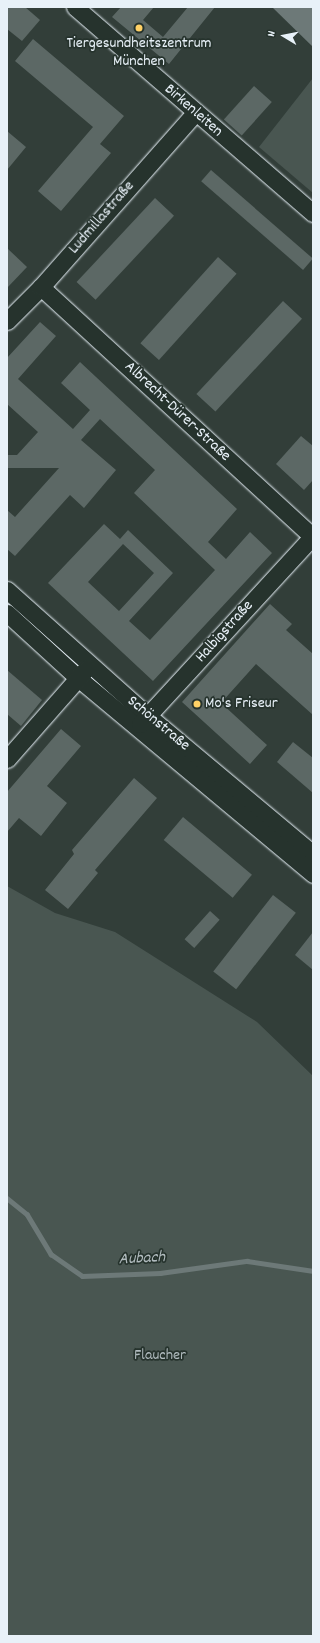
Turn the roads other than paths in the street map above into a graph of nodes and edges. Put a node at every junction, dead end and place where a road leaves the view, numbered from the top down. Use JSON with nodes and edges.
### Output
{"nodes":[{"id":1,"x":75,"y":7,"type":"edge"},
{"id":2,"x":195,"y":113,"type":"junction"},
{"id":3,"x":313,"y":213,"type":"edge"},
{"id":4,"x":41,"y":287,"type":"junction"},
{"id":5,"x":7,"y":321,"type":"edge"},
{"id":6,"x":313,"y":537,"type":"edge"},
{"id":7,"x":7,"y":590,"type":"edge"},
{"id":8,"x":7,"y":613,"type":"edge"},
{"id":9,"x":90,"y":665,"type":"junction"},
{"id":10,"x":78,"y":678,"type":"junction"},
{"id":11,"x":142,"y":722,"type":"junction"},
{"id":12,"x":7,"y":759,"type":"edge"},
{"id":13,"x":313,"y":854,"type":"edge"},
{"id":14,"x":313,"y":874,"type":"edge"}],
"edges":[{"from":1,"to":2,"type":"street","name":"Birkenleiten"},
{"from":2,"to":3,"type":"street","name":"Birkenleiten"},
{"from":2,"to":4,"type":"street","name":"Ludmillastraße"},
{"from":4,"to":5,"type":"street","name":"Ludmillastraße"},
{"from":4,"to":6,"type":"street","name":"Albrecht-Dürer-Straße"},
{"from":6,"to":11,"type":"street","name":"Halbigstraße"},
{"from":7,"to":9,"type":"street","name":"Schönstraße"},
{"from":8,"to":10,"type":"street","name":"Schönstraße"},
{"from":9,"to":10,"type":"street"},
{"from":9,"to":11,"type":"street","name":"Schönstraße"},
{"from":10,"to":11,"type":"street","name":"Schönstraße"},
{"from":10,"to":12,"type":"street"},
{"from":11,"to":13,"type":"street","name":"Schönstraße"},
{"from":11,"to":14,"type":"street","name":"Schönstraße"}]}
